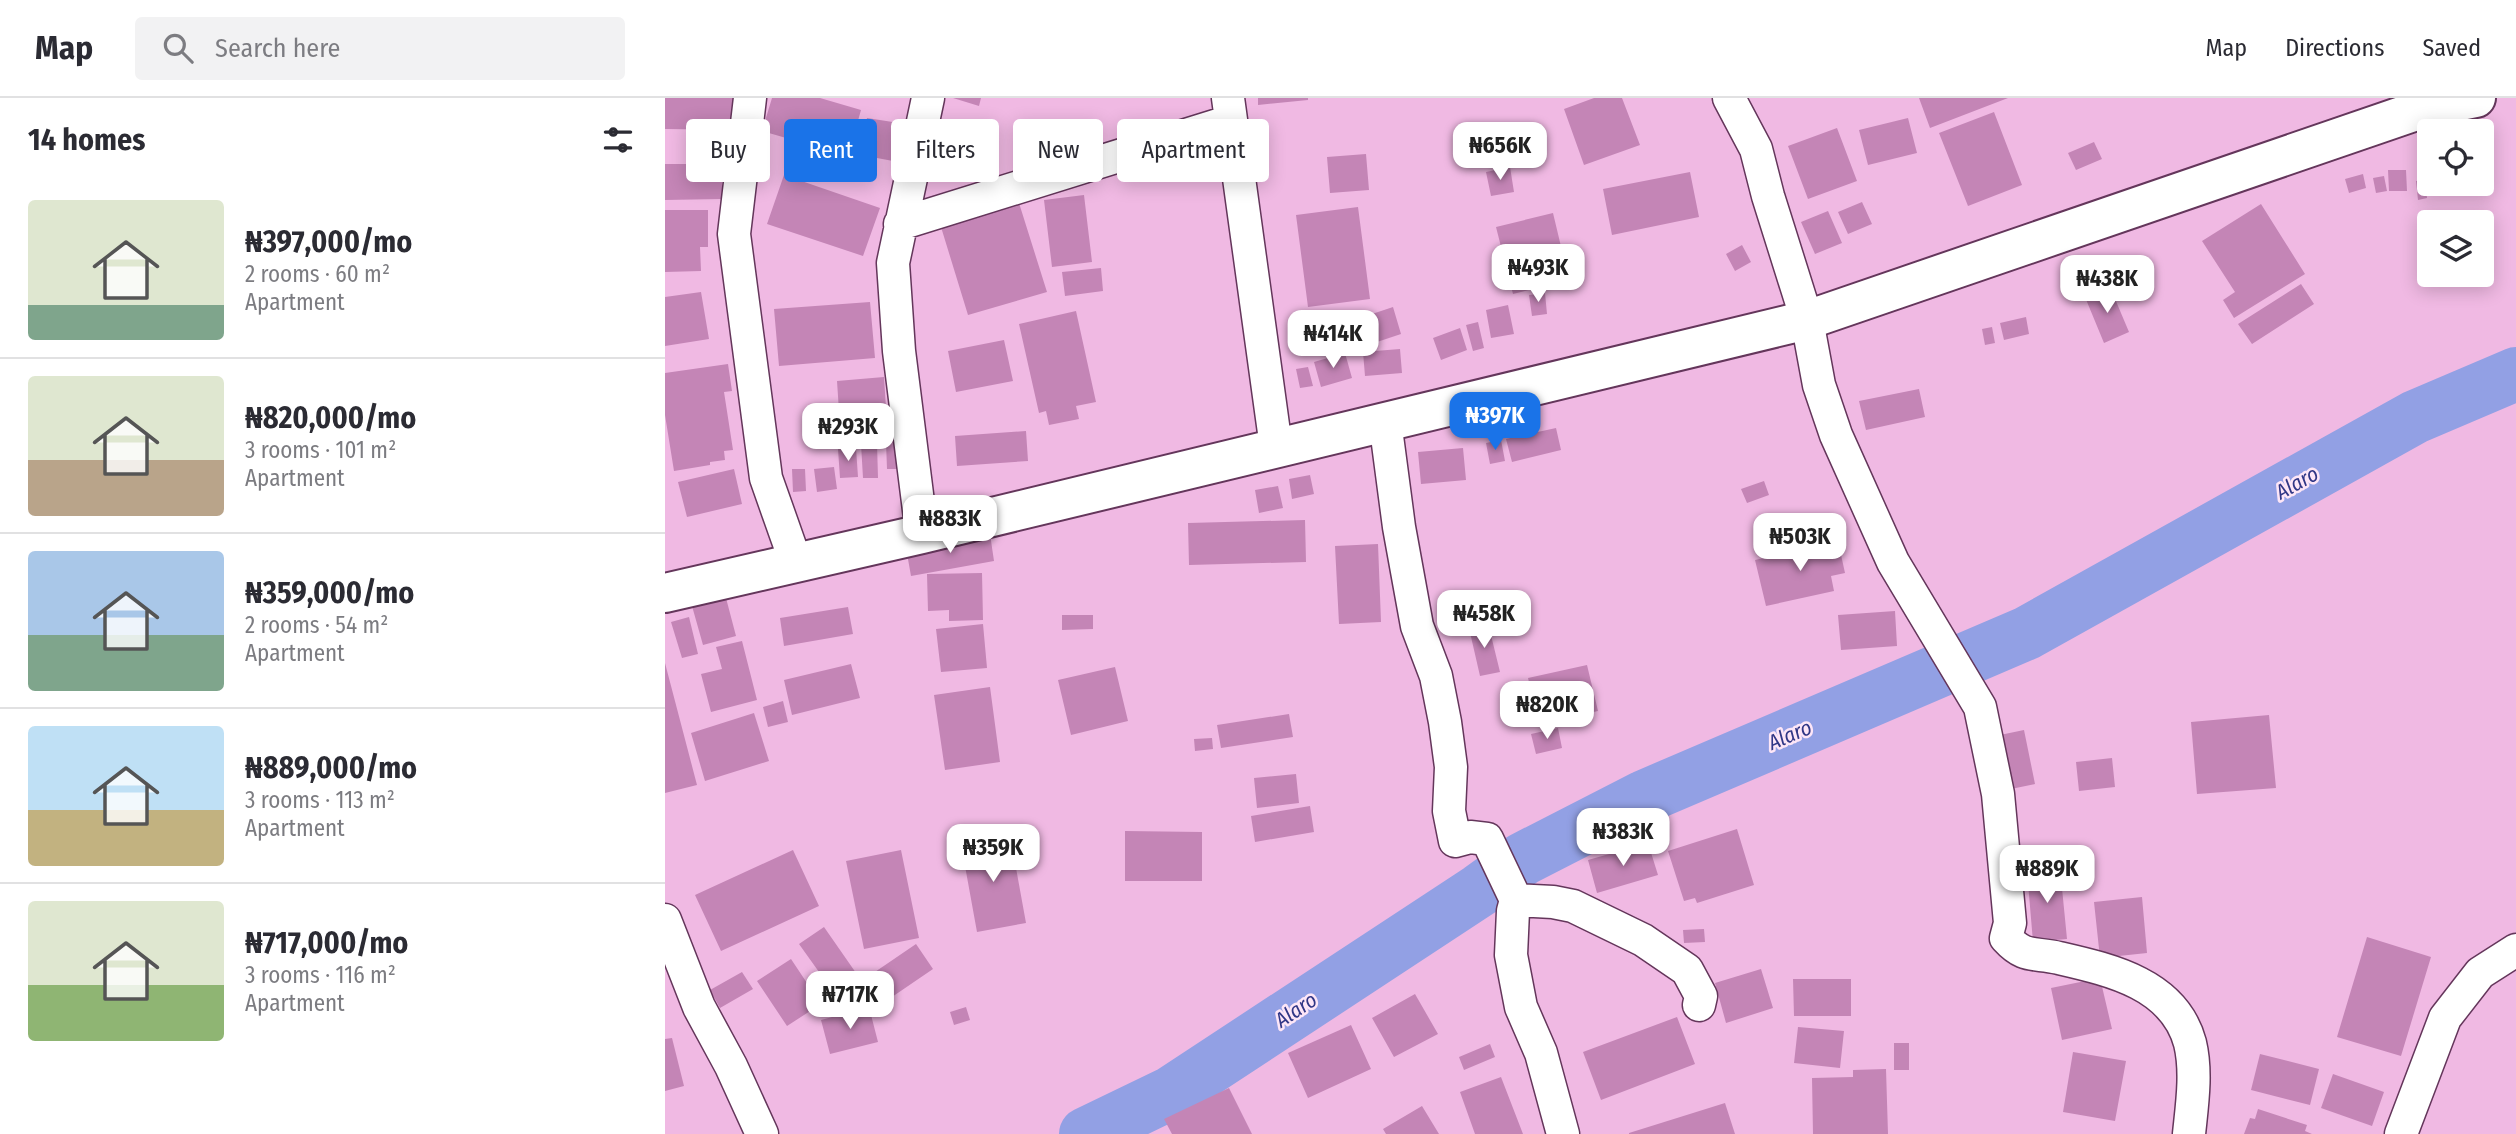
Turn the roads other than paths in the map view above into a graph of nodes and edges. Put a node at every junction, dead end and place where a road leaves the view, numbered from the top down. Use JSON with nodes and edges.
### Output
{"nodes":[{"id":1,"x":750,"y":98,"type":"edge"},
{"id":2,"x":928,"y":98,"type":"edge"},
{"id":3,"x":1728,"y":98,"type":"edge"},
{"id":4,"x":2476,"y":98,"type":"edge"},
{"id":5,"x":2426,"y":103,"type":"edge"},
{"id":6,"x":1229,"y":109,"type":"edge"},
{"id":7,"x":900,"y":224,"type":"junction"},
{"id":8,"x":1807,"y":320,"type":"junction"},
{"id":9,"x":1385,"y":421,"type":"junction"},
{"id":10,"x":1276,"y":447,"type":"junction"},
{"id":11,"x":922,"y":534,"type":"junction"},
{"id":12,"x":796,"y":563,"type":"junction"},
{"id":13,"x":665,"y":593,"type":"edge"},
{"id":14,"x":1516,"y":900,"type":"junction"},
{"id":15,"x":665,"y":920,"type":"edge"},
{"id":16,"x":2516,"y":950,"type":"edge"},
{"id":17,"x":1699,"y":1005,"type":"dead end"},
{"id":18,"x":762,"y":1134,"type":"edge"},
{"id":19,"x":1563,"y":1134,"type":"edge"},
{"id":20,"x":2189,"y":1134,"type":"edge"},
{"id":21,"x":2401,"y":1134,"type":"edge"}],
"edges":[{"from":1,"to":12,"type":"street"},
{"from":2,"to":7,"type":"street"},
{"from":3,"to":8,"type":"street"},
{"from":4,"to":5,"type":"street"},
{"from":5,"to":8,"type":"street"},
{"from":6,"to":7,"type":"street"},
{"from":6,"to":10,"type":"street"},
{"from":7,"to":11,"type":"street"},
{"from":8,"to":9,"type":"street"},
{"from":8,"to":20,"type":"street"},
{"from":9,"to":10,"type":"street"},
{"from":9,"to":14,"type":"street"},
{"from":10,"to":11,"type":"street"},
{"from":11,"to":12,"type":"street"},
{"from":12,"to":13,"type":"street"},
{"from":14,"to":17,"type":"street"},
{"from":14,"to":19,"type":"street"},
{"from":15,"to":18,"type":"street"},
{"from":16,"to":21,"type":"street"}]}
